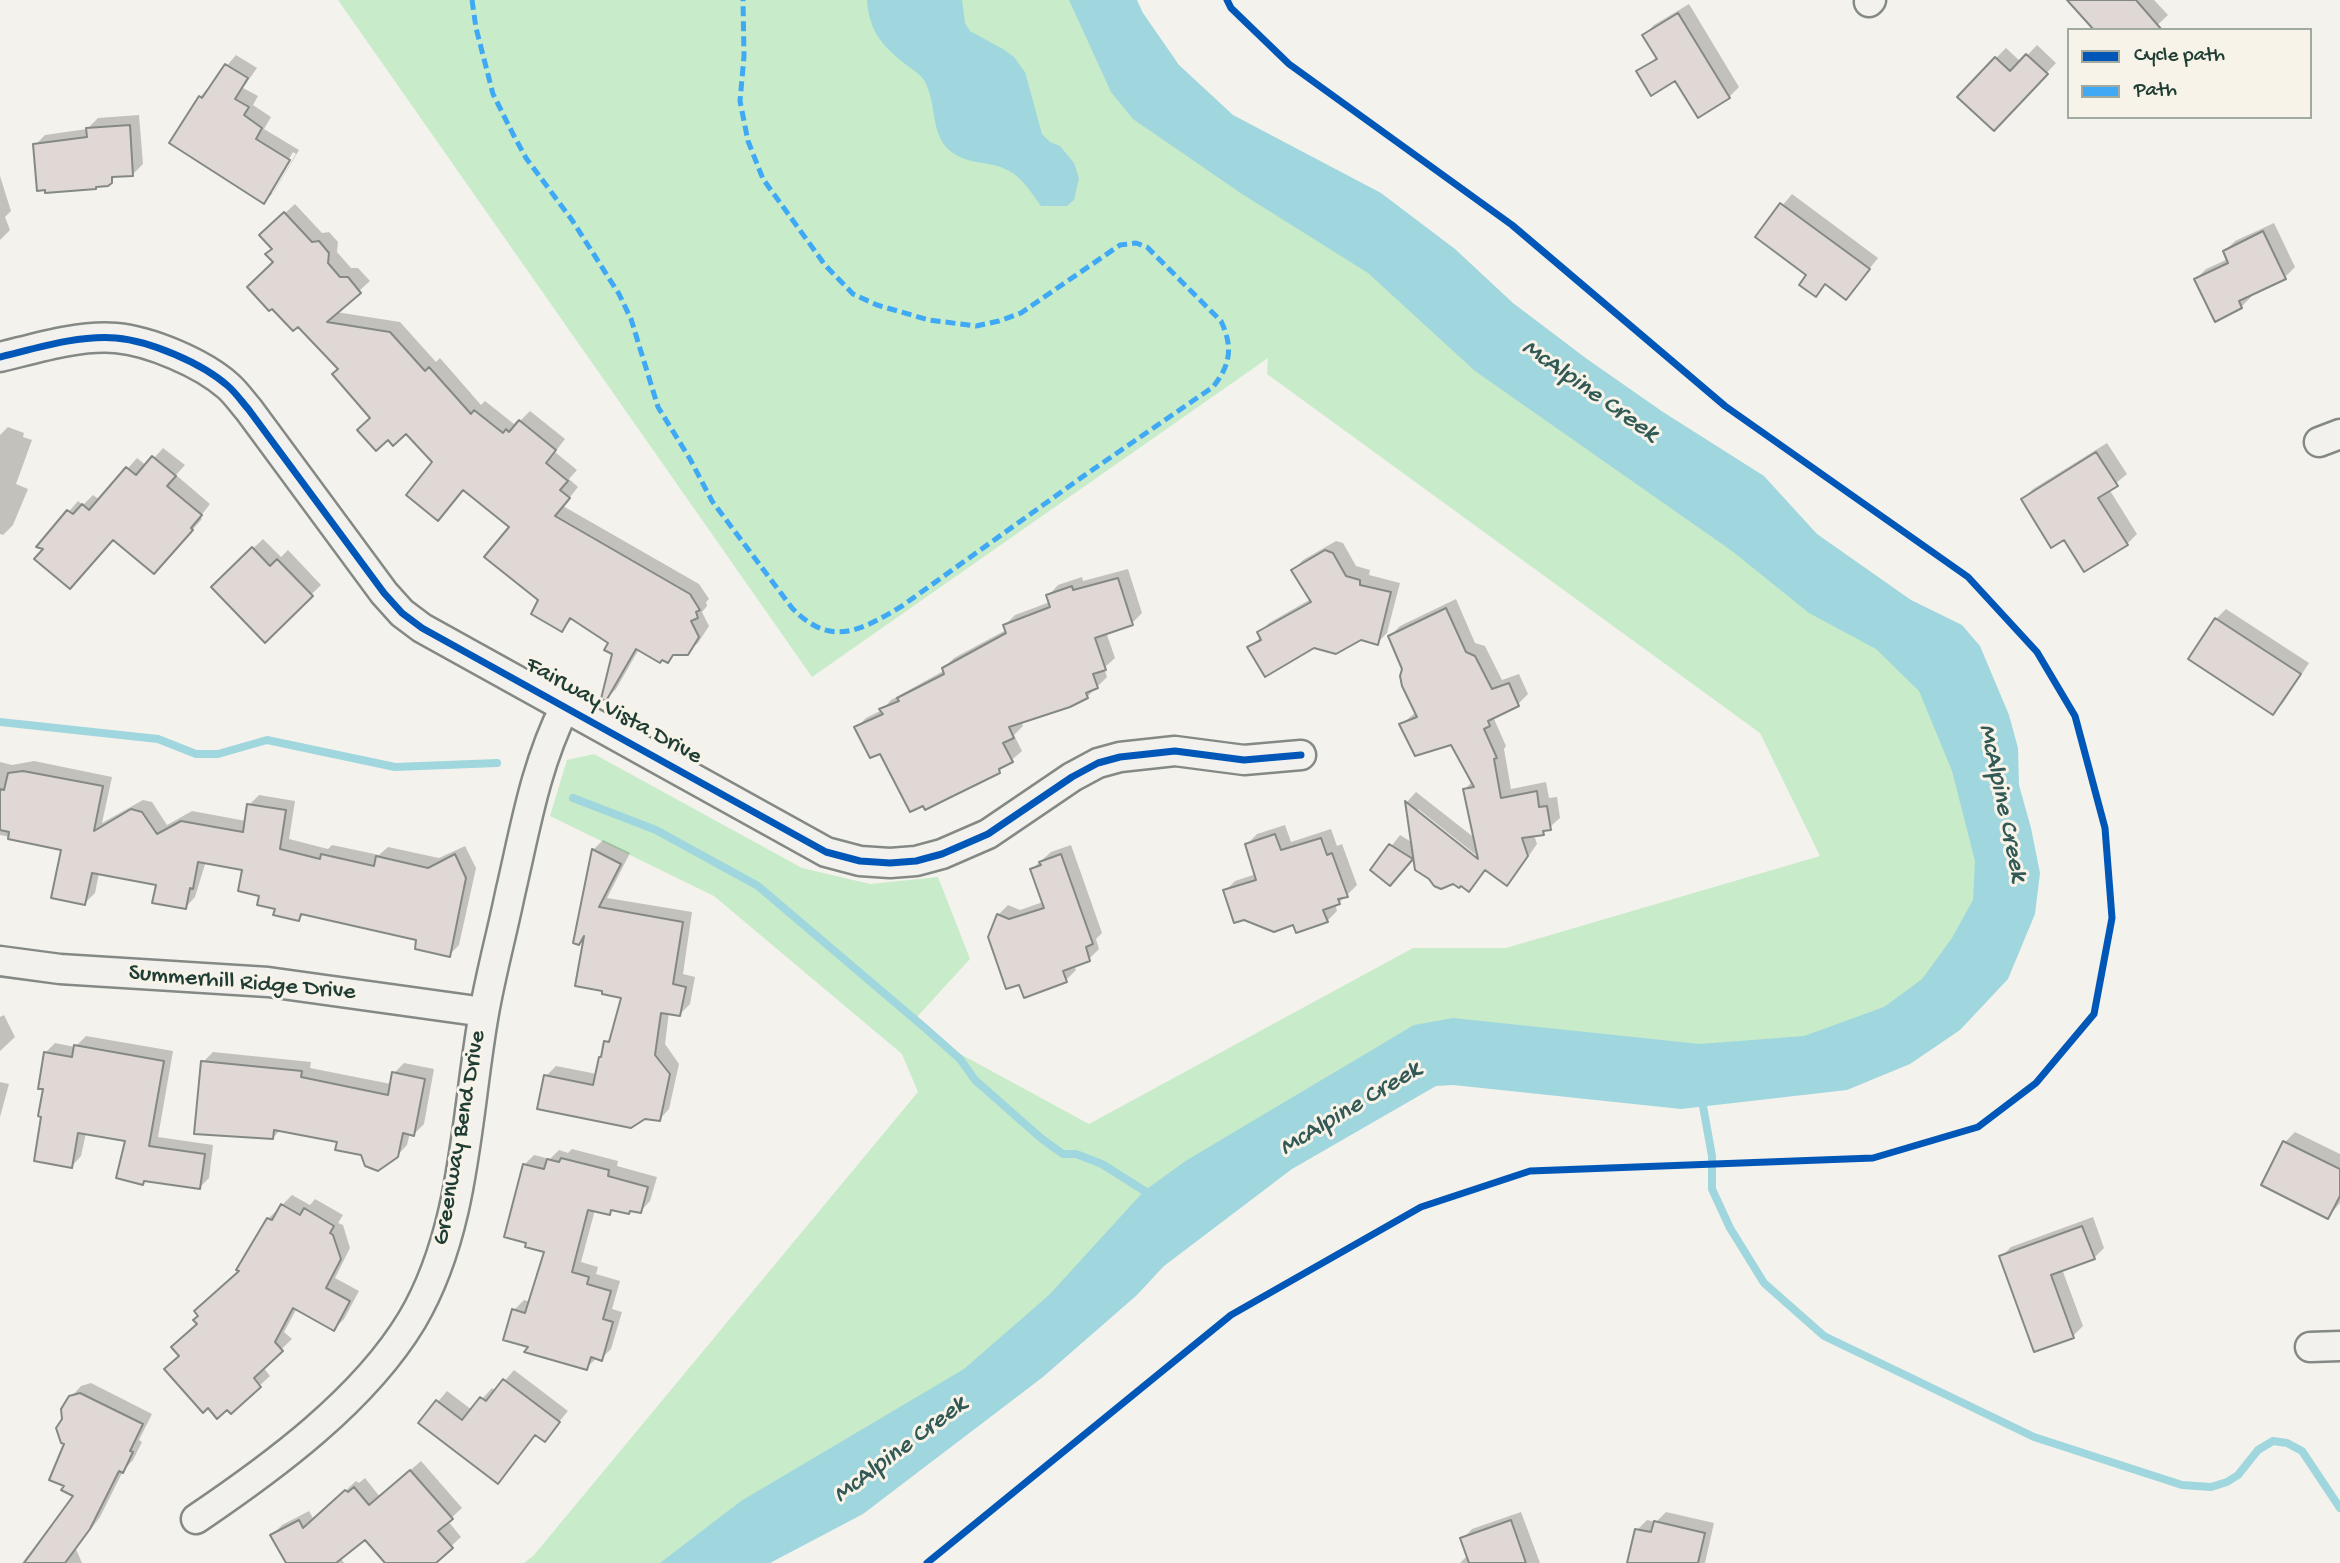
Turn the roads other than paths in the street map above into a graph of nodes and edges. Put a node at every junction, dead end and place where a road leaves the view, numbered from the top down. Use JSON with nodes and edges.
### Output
{"nodes":[{"id":1,"x":0,"y":357,"type":"edge"},
{"id":2,"x":565,"y":707,"type":"junction"},
{"id":3,"x":1301,"y":755,"type":"dead end"},
{"id":4,"x":0,"y":961,"type":"edge"},
{"id":5,"x":484,"y":1012,"type":"junction"},
{"id":6,"x":2340,"y":1346,"type":"edge"},
{"id":7,"x":2310,"y":1348,"type":"dead end"},
{"id":8,"x":196,"y":1520,"type":"dead end"}],
"edges":[{"from":1,"to":2,"type":"street","name":"Fairway Vista Drive"},
{"from":2,"to":3,"type":"street","name":"Fairway Vista Drive"},
{"from":2,"to":5,"type":"street","name":"Greenway Bend Drive"},
{"from":4,"to":5,"type":"street","name":"Summerhill Ridge Drive"},
{"from":5,"to":8,"type":"street","name":"Greenway Bend Drive"},
{"from":6,"to":7,"type":"street"}]}
